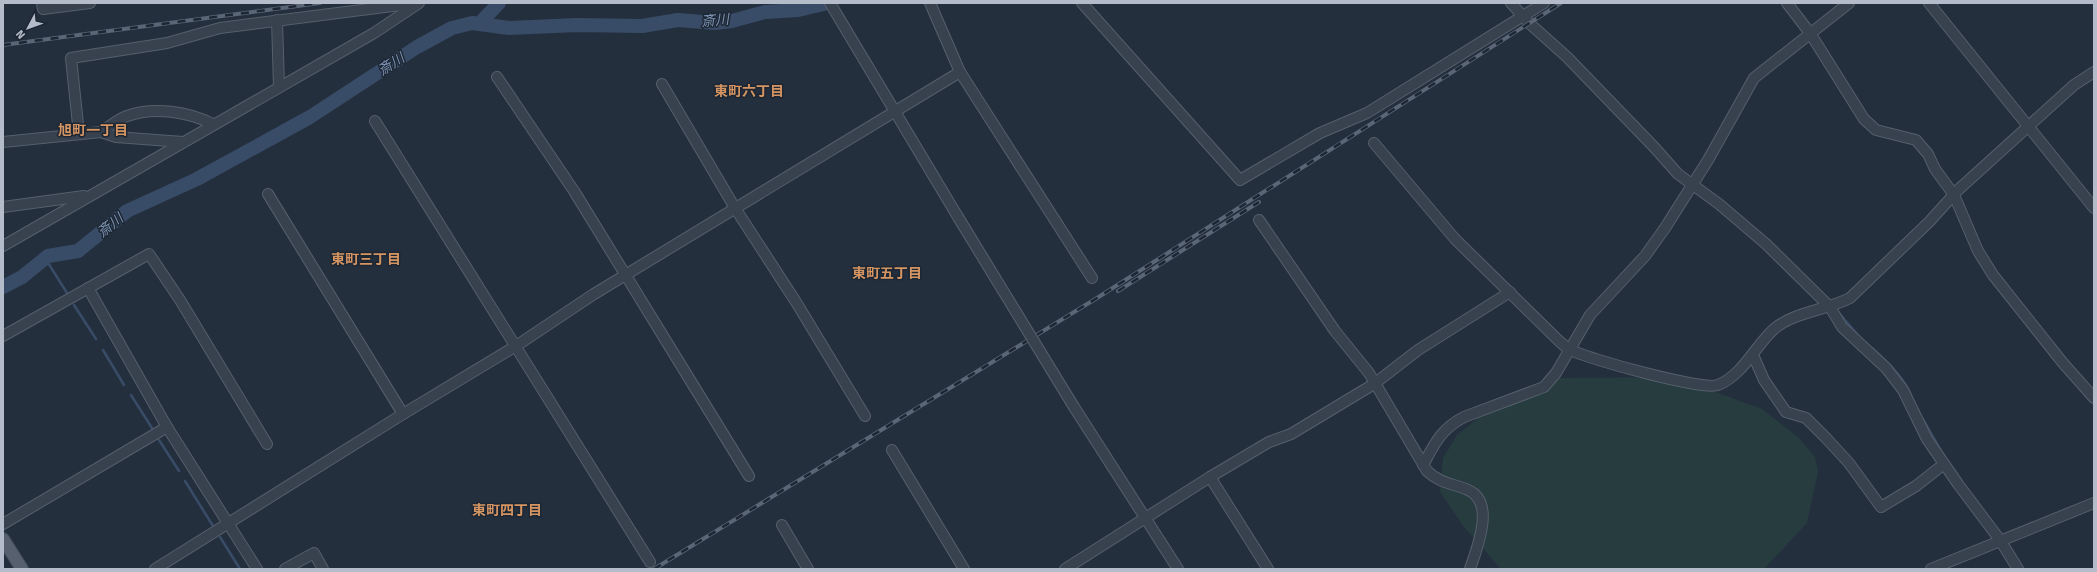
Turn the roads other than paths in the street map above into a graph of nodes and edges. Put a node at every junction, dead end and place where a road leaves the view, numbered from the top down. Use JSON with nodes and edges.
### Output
{"nodes":[{"id":1,"x":42,"y":3,"type":"edge"},
{"id":2,"x":90,"y":3,"type":"edge"},
{"id":3,"x":416,"y":3,"type":"edge"},
{"id":4,"x":419,"y":3,"type":"edge"},
{"id":5,"x":830,"y":3,"type":"edge"},
{"id":6,"x":930,"y":3,"type":"edge"},
{"id":7,"x":1082,"y":3,"type":"edge"},
{"id":8,"x":1511,"y":3,"type":"edge"},
{"id":9,"x":1544,"y":3,"type":"edge"},
{"id":10,"x":1787,"y":3,"type":"edge"},
{"id":11,"x":1849,"y":3,"type":"edge"},
{"id":12,"x":1929,"y":3,"type":"edge"},
{"id":13,"x":1522,"y":17,"type":"junction"},
{"id":14,"x":277,"y":20,"type":"junction"},
{"id":15,"x":1810,"y":33,"type":"junction"},
{"id":16,"x":960,"y":72,"type":"junction"},
{"id":17,"x":2094,"y":72,"type":"edge"},
{"id":18,"x":497,"y":77,"type":"dead end"},
{"id":19,"x":662,"y":84,"type":"dead end"},
{"id":20,"x":279,"y":87,"type":"junction"},
{"id":21,"x":894,"y":112,"type":"junction"},
{"id":22,"x":375,"y":120,"type":"dead end"},
{"id":23,"x":213,"y":124,"type":"junction"},
{"id":24,"x":2029,"y":127,"type":"junction"},
{"id":25,"x":101,"y":132,"type":"junction"},
{"id":26,"x":80,"y":134,"type":"junction"},
{"id":27,"x":3,"y":142,"type":"edge"},
{"id":28,"x":183,"y":142,"type":"junction"},
{"id":29,"x":1374,"y":143,"type":"dead end"},
{"id":30,"x":1692,"y":185,"type":"junction"},
{"id":31,"x":268,"y":194,"type":"dead end"},
{"id":32,"x":1954,"y":195,"type":"junction"},
{"id":33,"x":88,"y":196,"type":"junction"},
{"id":34,"x":3,"y":207,"type":"edge"},
{"id":35,"x":735,"y":208,"type":"junction"},
{"id":36,"x":2094,"y":208,"type":"edge"},
{"id":37,"x":1260,"y":220,"type":"dead end"},
{"id":38,"x":3,"y":246,"type":"edge"},
{"id":39,"x":625,"y":276,"type":"junction"},
{"id":40,"x":1092,"y":278,"type":"dead end"},
{"id":41,"x":88,"y":288,"type":"junction"},
{"id":42,"x":1510,"y":292,"type":"junction"},
{"id":43,"x":1830,"y":307,"type":"junction"},
{"id":44,"x":3,"y":336,"type":"edge"},
{"id":45,"x":516,"y":346,"type":"junction"},
{"id":46,"x":1570,"y":350,"type":"junction"},
{"id":47,"x":1753,"y":355,"type":"junction"},
{"id":48,"x":1374,"y":384,"type":"junction"},
{"id":49,"x":2094,"y":398,"type":"edge"},
{"id":50,"x":403,"y":414,"type":"junction"},
{"id":51,"x":865,"y":416,"type":"dead end"},
{"id":52,"x":167,"y":427,"type":"junction"},
{"id":53,"x":267,"y":444,"type":"dead end"},
{"id":54,"x":892,"y":450,"type":"dead end"},
{"id":55,"x":1944,"y":464,"type":"junction"},
{"id":56,"x":1423,"y":465,"type":"junction"},
{"id":57,"x":750,"y":476,"type":"dead end"},
{"id":58,"x":1210,"y":478,"type":"junction"},
{"id":59,"x":2094,"y":503,"type":"edge"},
{"id":60,"x":1146,"y":518,"type":"junction"},
{"id":61,"x":3,"y":524,"type":"edge"},
{"id":62,"x":228,"y":524,"type":"junction"},
{"id":63,"x":782,"y":525,"type":"dead end"},
{"id":64,"x":3,"y":539,"type":"edge"},
{"id":65,"x":2000,"y":540,"type":"junction"},
{"id":66,"x":650,"y":562,"type":"dead end"},
{"id":67,"x":22,"y":569,"type":"edge"},
{"id":68,"x":155,"y":569,"type":"edge"},
{"id":69,"x":257,"y":569,"type":"edge"},
{"id":70,"x":285,"y":569,"type":"edge"},
{"id":71,"x":323,"y":569,"type":"edge"},
{"id":72,"x":808,"y":569,"type":"edge"},
{"id":73,"x":964,"y":569,"type":"edge"},
{"id":74,"x":1064,"y":569,"type":"edge"},
{"id":75,"x":1178,"y":569,"type":"edge"},
{"id":76,"x":1268,"y":569,"type":"edge"},
{"id":77,"x":1470,"y":569,"type":"edge"},
{"id":78,"x":1931,"y":569,"type":"edge"},
{"id":79,"x":2018,"y":569,"type":"edge"}],
"edges":[{"from":1,"to":2,"type":"street"},
{"from":3,"to":14,"type":"street"},
{"from":4,"to":20,"type":"street"},
{"from":5,"to":21,"type":"street"},
{"from":6,"to":16,"type":"street"},
{"from":7,"to":13,"type":"street"},
{"from":8,"to":13,"type":"street"},
{"from":9,"to":13,"type":"street"},
{"from":10,"to":15,"type":"street"},
{"from":11,"to":15,"type":"street"},
{"from":12,"to":24,"type":"street"},
{"from":13,"to":30,"type":"street"},
{"from":14,"to":20,"type":"street"},
{"from":14,"to":26,"type":"street"},
{"from":15,"to":30,"type":"street"},
{"from":15,"to":32,"type":"street"},
{"from":16,"to":21,"type":"street"},
{"from":16,"to":40,"type":"street"},
{"from":17,"to":24,"type":"street"},
{"from":18,"to":39,"type":"street"},
{"from":19,"to":35,"type":"street"},
{"from":20,"to":23,"type":"street"},
{"from":21,"to":35,"type":"street"},
{"from":21,"to":60,"type":"street","bridge":true},
{"from":22,"to":45,"type":"street"},
{"from":23,"to":25,"type":"street"},
{"from":23,"to":28,"type":"street"},
{"from":24,"to":32,"type":"street"},
{"from":24,"to":36,"type":"street"},
{"from":25,"to":26,"type":"street"},
{"from":25,"to":28,"type":"street"},
{"from":26,"to":27,"type":"street"},
{"from":28,"to":33,"type":"street"},
{"from":29,"to":42,"type":"street"},
{"from":30,"to":43,"type":"street"},
{"from":30,"to":46,"type":"street"},
{"from":31,"to":50,"type":"street"},
{"from":32,"to":43,"type":"street"},
{"from":32,"to":49,"type":"street"},
{"from":33,"to":34,"type":"street"},
{"from":33,"to":38,"type":"street"},
{"from":35,"to":39,"type":"street"},
{"from":35,"to":51,"type":"street"},
{"from":37,"to":48,"type":"street"},
{"from":39,"to":45,"type":"street"},
{"from":39,"to":57,"type":"street"},
{"from":41,"to":44,"type":"street"},
{"from":41,"to":52,"type":"street"},
{"from":41,"to":53,"type":"street"},
{"from":42,"to":46,"type":"street"},
{"from":42,"to":48,"type":"street"},
{"from":43,"to":47,"type":"street"},
{"from":43,"to":55,"type":"street"},
{"from":45,"to":50,"type":"street"},
{"from":45,"to":66,"type":"street"},
{"from":46,"to":47,"type":"street"},
{"from":46,"to":56,"type":"street"},
{"from":47,"to":55,"type":"street"},
{"from":48,"to":56,"type":"street"},
{"from":48,"to":58,"type":"street"},
{"from":50,"to":62,"type":"street"},
{"from":52,"to":61,"type":"street"},
{"from":52,"to":62,"type":"street"},
{"from":54,"to":73,"type":"street"},
{"from":55,"to":65,"type":"street"},
{"from":56,"to":77,"type":"street"},
{"from":58,"to":60,"type":"street"},
{"from":58,"to":76,"type":"street"},
{"from":59,"to":65,"type":"street"},
{"from":60,"to":74,"type":"street"},
{"from":60,"to":75,"type":"street"},
{"from":62,"to":68,"type":"street"},
{"from":62,"to":69,"type":"street"},
{"from":63,"to":72,"type":"street"},
{"from":64,"to":67,"type":"main road"},
{"from":65,"to":78,"type":"street"},
{"from":65,"to":79,"type":"street"},
{"from":70,"to":71,"type":"street"}]}
